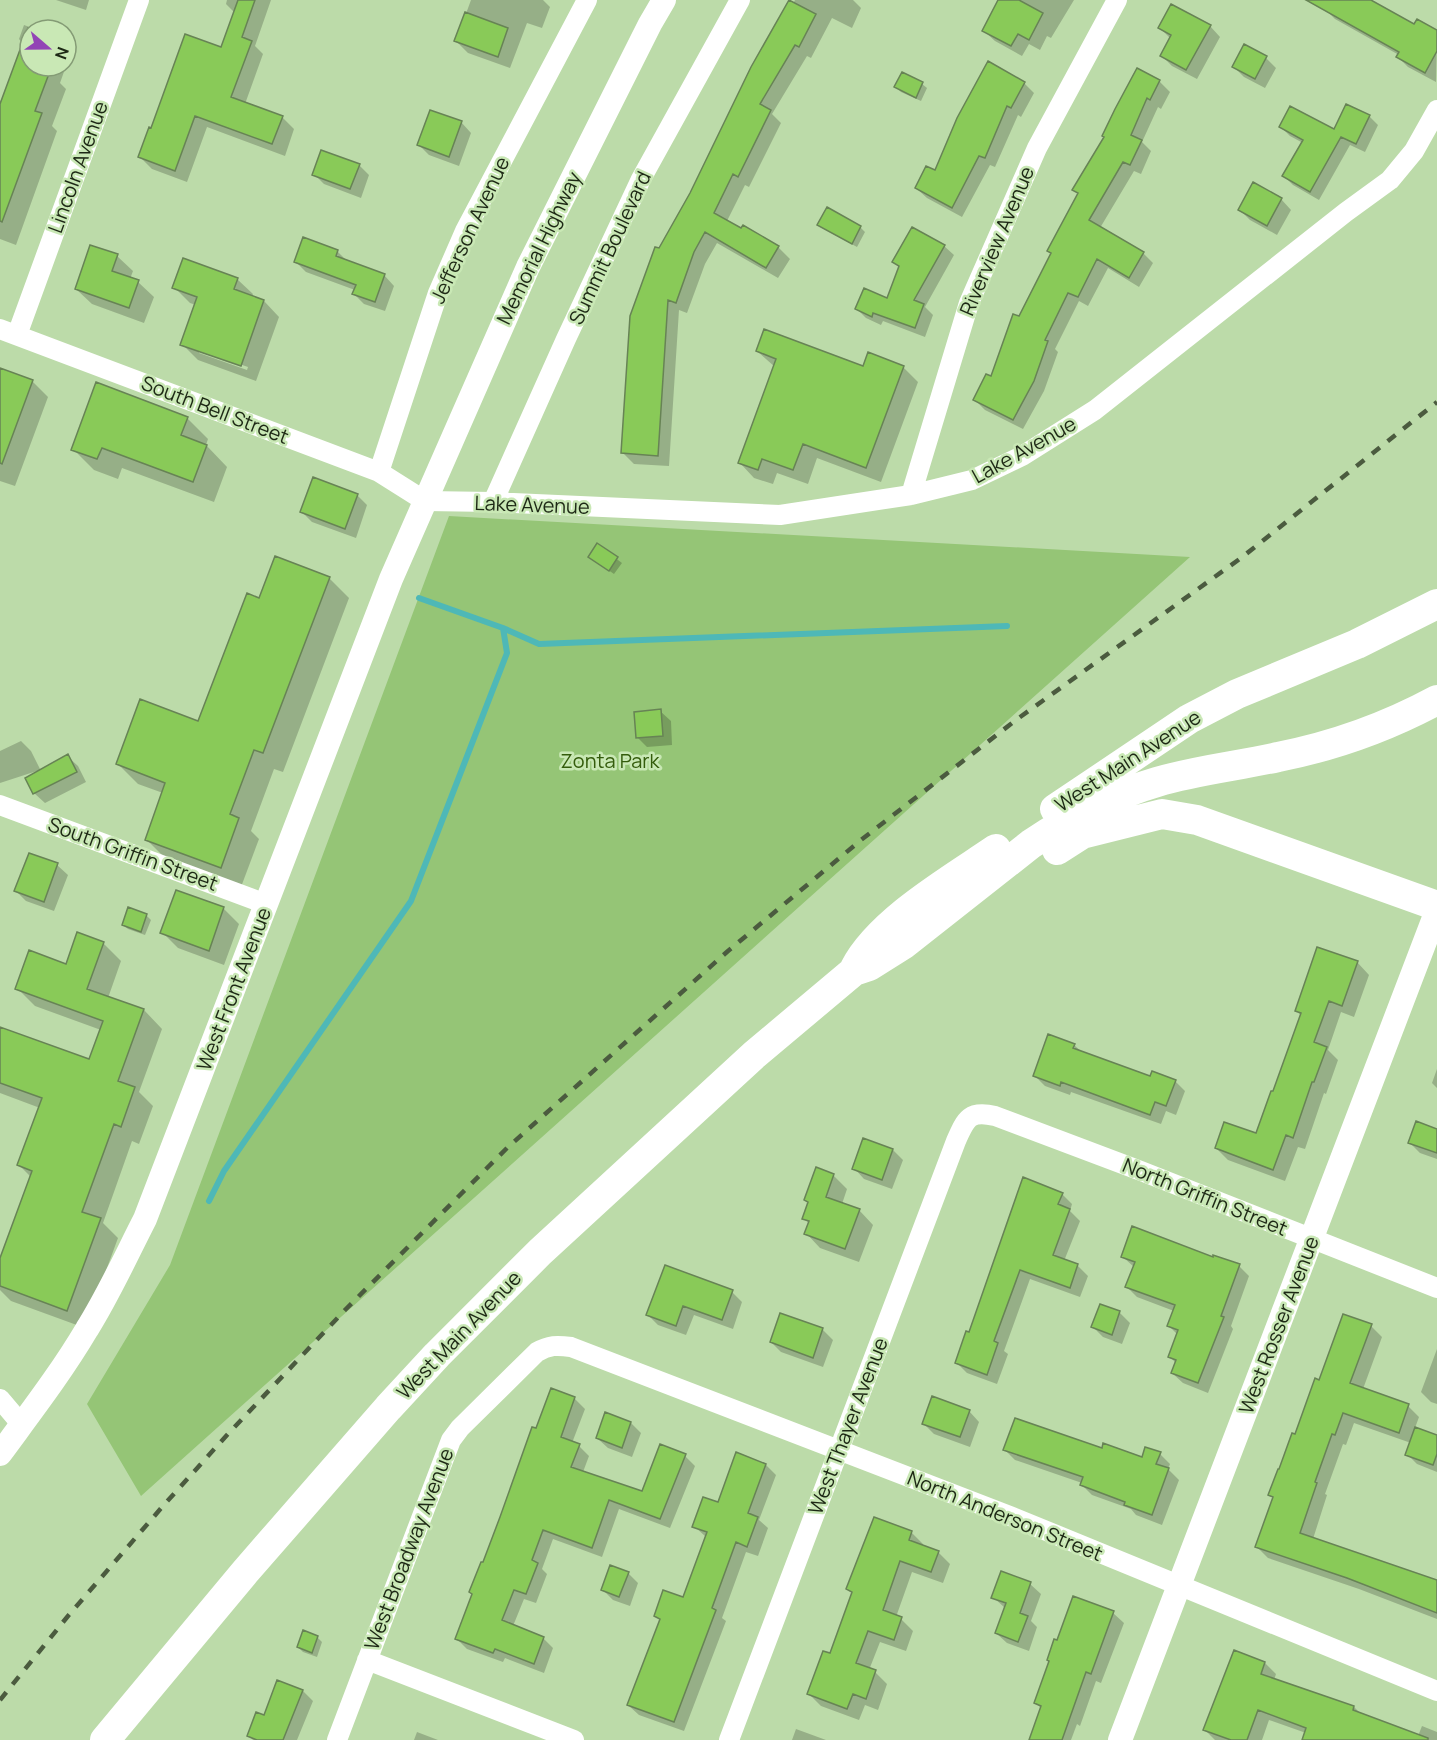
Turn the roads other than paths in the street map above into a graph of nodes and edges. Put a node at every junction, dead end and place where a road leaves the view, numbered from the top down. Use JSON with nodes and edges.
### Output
{"nodes":[{"id":1,"x":139,"y":0,"type":"edge"},
{"id":2,"x":586,"y":0,"type":"edge"},
{"id":3,"x":664,"y":0,"type":"edge"},
{"id":4,"x":740,"y":0,"type":"edge"},
{"id":5,"x":1117,"y":0,"type":"edge"},
{"id":6,"x":1437,"y":110,"type":"edge"},
{"id":7,"x":8,"y":332,"type":"edge"},
{"id":8,"x":379,"y":472,"type":"junction"},
{"id":9,"x":911,"y":495,"type":"junction"},
{"id":10,"x":424,"y":501,"type":"junction"},
{"id":11,"x":493,"y":502,"type":"junction"},
{"id":12,"x":1437,"y":603,"type":"edge"},
{"id":13,"x":1437,"y":700,"type":"edge"},
{"id":14,"x":0,"y":805,"type":"edge"},
{"id":15,"x":266,"y":904,"type":"junction"},
{"id":16,"x":1437,"y":906,"type":"edge"},
{"id":17,"x":1437,"y":910,"type":"edge"},
{"id":18,"x":930,"y":924,"type":"junction"},
{"id":19,"x":854,"y":971,"type":"junction"},
{"id":20,"x":972,"y":1115,"type":"joint"},
{"id":21,"x":1312,"y":1240,"type":"junction"},
{"id":22,"x":1437,"y":1288,"type":"edge"},
{"id":23,"x":571,"y":1347,"type":"joint"},
{"id":24,"x":0,"y":1399,"type":"edge"},
{"id":25,"x":22,"y":1425,"type":"junction"},
{"id":26,"x":838,"y":1450,"type":"junction"},
{"id":27,"x":0,"y":1454,"type":"edge"},
{"id":28,"x":1179,"y":1585,"type":"junction"},
{"id":29,"x":367,"y":1660,"type":"junction"},
{"id":30,"x":1437,"y":1691,"type":"edge"},
{"id":31,"x":105,"y":1740,"type":"edge"},
{"id":32,"x":337,"y":1740,"type":"edge"},
{"id":33,"x":574,"y":1740,"type":"edge"},
{"id":34,"x":729,"y":1740,"type":"edge"},
{"id":35,"x":1120,"y":1740,"type":"edge"}],
"edges":[{"from":1,"to":7,"type":"street","name":"Lincoln Avenue"},
{"from":2,"to":8,"type":"street","name":"Jefferson Avenue"},
{"from":3,"to":10,"type":"street","name":"Memorial Highway"},
{"from":4,"to":11,"type":"street","name":"Summit Boulevard"},
{"from":5,"to":9,"type":"street","name":"Riverview Avenue"},
{"from":6,"to":9,"type":"street","name":"Lake Avenue"},
{"from":7,"to":8,"type":"street","name":"South Bell Street"},
{"from":8,"to":10,"type":"street","name":"South Bell Street"},
{"from":9,"to":11,"type":"street","name":"Lake Avenue"},
{"from":10,"to":11,"type":"street","name":"Lake Avenue"},
{"from":10,"to":15,"type":"street","name":"West Front Avenue"},
{"from":12,"to":19,"type":"main road","name":"West Main Avenue"},
{"from":13,"to":18,"type":"main road","name":"West Main Avenue"},
{"from":14,"to":15,"type":"street","name":"South Griffin Street"},
{"from":15,"to":25,"type":"street","name":"West Front Avenue"},
{"from":16,"to":18,"type":"main road"},
{"from":17,"to":21,"type":"street","name":"West Rosser Avenue"},
{"from":18,"to":19,"type":"main road","name":"West Main Avenue"},
{"from":19,"to":31,"type":"main road","name":"West Main Avenue"},
{"from":20,"to":21,"type":"street","name":"North Griffin Street"},
{"from":20,"to":26,"type":"street","name":"West Thayer Avenue"},
{"from":21,"to":22,"type":"street","name":"North Griffin Street"},
{"from":21,"to":28,"type":"street","name":"West Rosser Avenue"},
{"from":23,"to":26,"type":"street","name":"North Anderson Street"},
{"from":23,"to":29,"type":"street","name":"West Broadway Avenue"},
{"from":24,"to":25,"type":"street"},
{"from":25,"to":27,"type":"street","name":"West Front Avenue"},
{"from":26,"to":28,"type":"street","name":"North Anderson Street"},
{"from":26,"to":34,"type":"street","name":"West Thayer Avenue"},
{"from":28,"to":30,"type":"street","name":"North Anderson Street"},
{"from":28,"to":35,"type":"street","name":"West Rosser Avenue"},
{"from":29,"to":32,"type":"street","name":"West Broadway Avenue"},
{"from":29,"to":33,"type":"street"}]}
